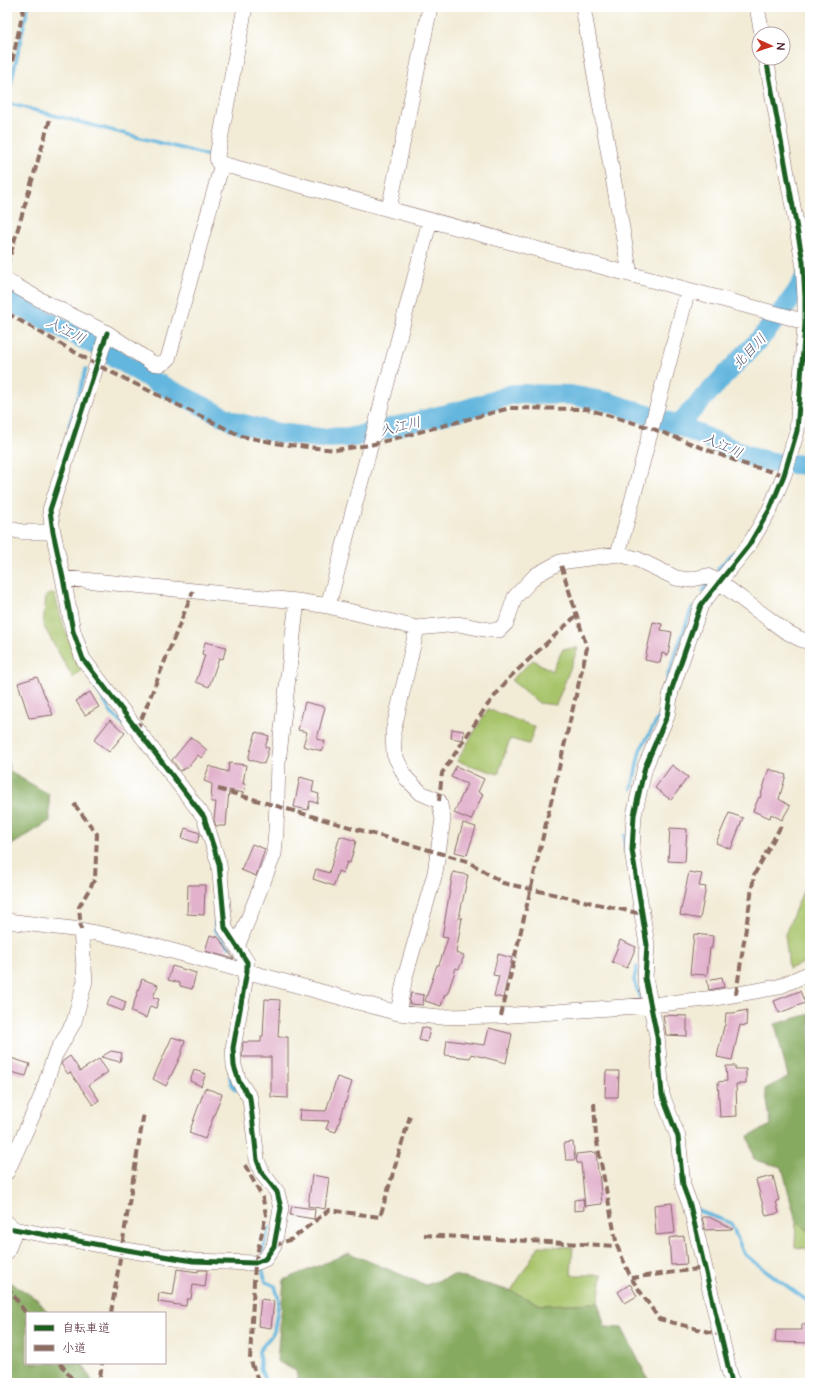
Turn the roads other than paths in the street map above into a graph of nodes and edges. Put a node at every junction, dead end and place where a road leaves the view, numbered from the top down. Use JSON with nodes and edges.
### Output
{"nodes":[{"id":1,"x":244,"y":7,"type":"edge"},
{"id":2,"x":430,"y":7,"type":"edge"},
{"id":3,"x":583,"y":7,"type":"edge"},
{"id":4,"x":757,"y":7,"type":"edge"},
{"id":5,"x":761,"y":26,"type":"edge"},
{"id":6,"x":767,"y":66,"type":"edge"},
{"id":7,"x":222,"y":164,"type":"junction"},
{"id":8,"x":389,"y":209,"type":"junction"},
{"id":9,"x":430,"y":220,"type":"junction"},
{"id":10,"x":630,"y":274,"type":"junction"},
{"id":11,"x":7,"y":281,"type":"edge"},
{"id":12,"x":688,"y":290,"type":"junction"},
{"id":13,"x":802,"y":322,"type":"edge"},
{"id":14,"x":106,"y":336,"type":"junction"},
{"id":15,"x":7,"y":528,"type":"edge"},
{"id":16,"x":47,"y":532,"type":"junction"},
{"id":17,"x":618,"y":554,"type":"junction"},
{"id":18,"x":63,"y":578,"type":"junction"},
{"id":19,"x":719,"y":582,"type":"junction"},
{"id":20,"x":298,"y":601,"type":"junction"},
{"id":21,"x":328,"y":606,"type":"junction"},
{"id":22,"x":417,"y":628,"type":"junction"},
{"id":23,"x":810,"y":642,"type":"edge"},
{"id":24,"x":7,"y":921,"type":"edge"},
{"id":25,"x":81,"y":930,"type":"junction"},
{"id":26,"x":237,"y":947,"type":"junction"},
{"id":27,"x":247,"y":971,"type":"junction"},
{"id":28,"x":810,"y":973,"type":"edge"},
{"id":29,"x":651,"y":1005,"type":"junction"},
{"id":30,"x":398,"y":1012,"type":"junction"},
{"id":31,"x":7,"y":1172,"type":"edge"},
{"id":32,"x":10,"y":1226,"type":"edge"},
{"id":33,"x":7,"y":1252,"type":"edge"},
{"id":34,"x":732,"y":1383,"type":"edge"}],
"edges":[{"from":1,"to":7,"type":"street"},
{"from":2,"to":8,"type":"street"},
{"from":3,"to":10,"type":"street"},
{"from":4,"to":5,"type":"street"},
{"from":6,"to":13,"type":"street"},
{"from":7,"to":8,"type":"street"},
{"from":7,"to":14,"type":"street"},
{"from":8,"to":9,"type":"street"},
{"from":9,"to":10,"type":"street"},
{"from":9,"to":21,"type":"street"},
{"from":10,"to":12,"type":"street"},
{"from":11,"to":14,"type":"street"},
{"from":12,"to":13,"type":"street"},
{"from":12,"to":17,"type":"street"},
{"from":13,"to":19,"type":"street"},
{"from":14,"to":16,"type":"street"},
{"from":15,"to":16,"type":"street"},
{"from":16,"to":18,"type":"street"},
{"from":17,"to":19,"type":"street"},
{"from":17,"to":22,"type":"street"},
{"from":18,"to":20,"type":"street"},
{"from":18,"to":26,"type":"street"},
{"from":19,"to":23,"type":"street"},
{"from":19,"to":29,"type":"street"},
{"from":20,"to":21,"type":"street"},
{"from":20,"to":26,"type":"street"},
{"from":21,"to":22,"type":"street"},
{"from":22,"to":30,"type":"street"},
{"from":24,"to":25,"type":"street"},
{"from":25,"to":27,"type":"street"},
{"from":25,"to":31,"type":"street"},
{"from":26,"to":27,"type":"street"},
{"from":27,"to":30,"type":"street"},
{"from":27,"to":32,"type":"street"},
{"from":28,"to":29,"type":"street"},
{"from":29,"to":30,"type":"street"},
{"from":29,"to":34,"type":"street"},
{"from":32,"to":33,"type":"street"}]}
